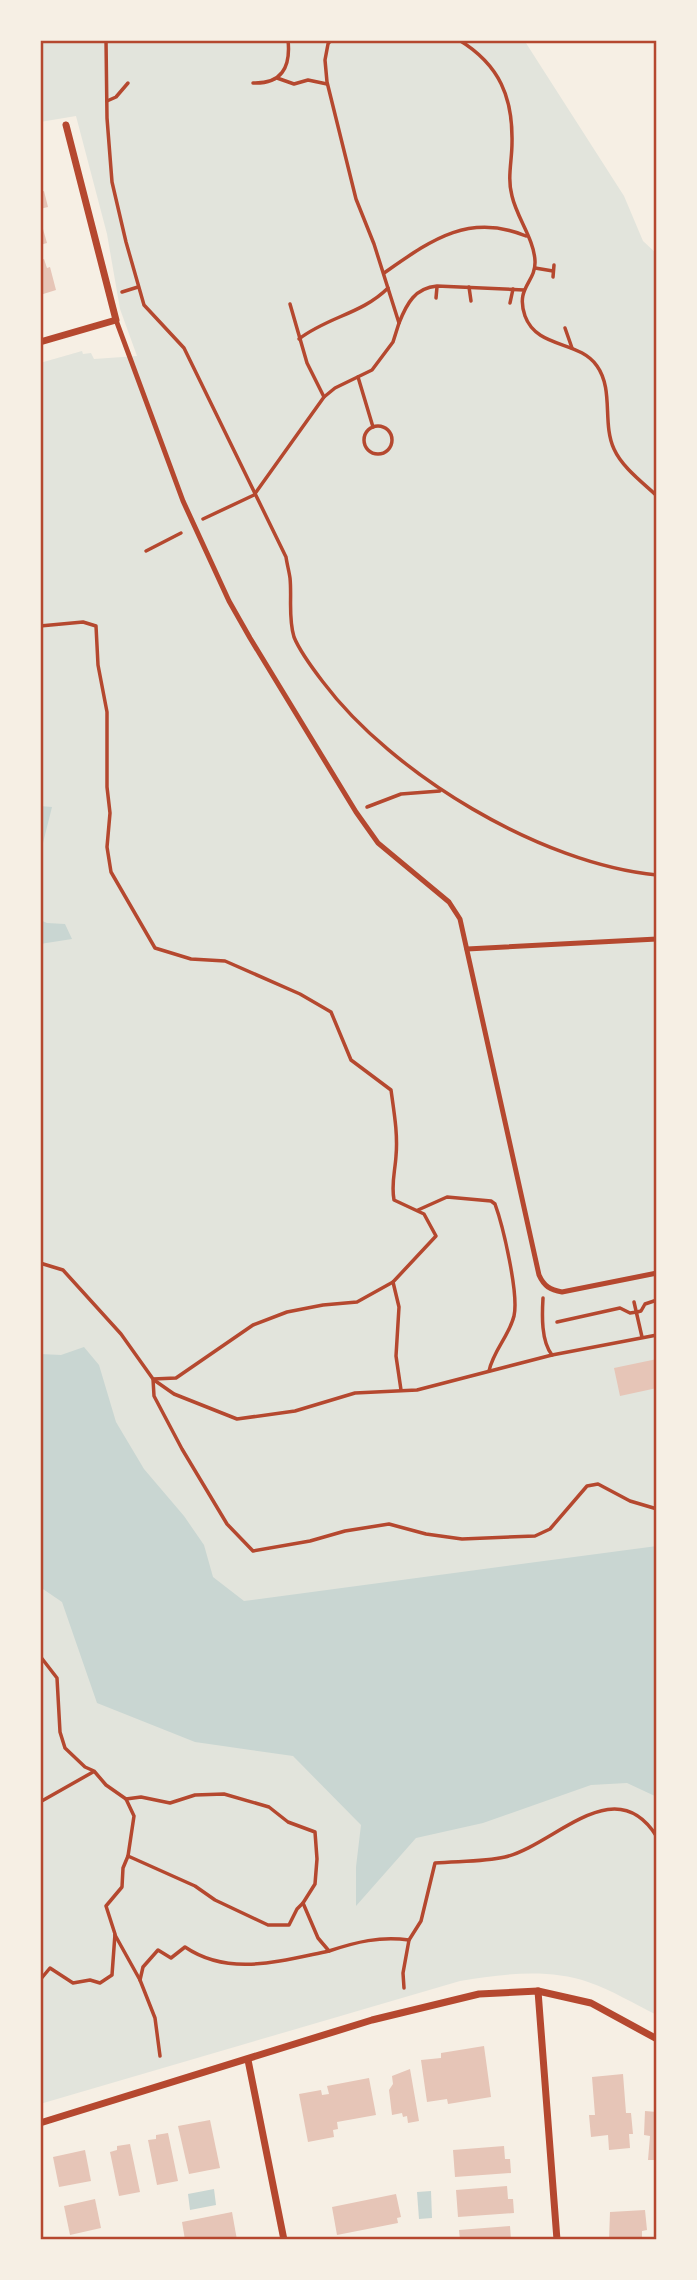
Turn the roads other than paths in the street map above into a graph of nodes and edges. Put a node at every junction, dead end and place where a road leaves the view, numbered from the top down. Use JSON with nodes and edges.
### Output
{"nodes":[{"id":1,"x":66,"y":125,"type":"dead end"},
{"id":2,"x":116,"y":320,"type":"junction"},
{"id":3,"x":40,"y":342,"type":"edge"},
{"id":4,"x":657,"y":939,"type":"edge"},
{"id":5,"x":467,"y":949,"type":"junction"},
{"id":6,"x":657,"y":1273,"type":"edge"},
{"id":7,"x":538,"y":1991,"type":"junction"},
{"id":8,"x":657,"y":2039,"type":"edge"},
{"id":9,"x":248,"y":2060,"type":"junction"},
{"id":10,"x":40,"y":2123,"type":"edge"},
{"id":11,"x":284,"y":2240,"type":"edge"},
{"id":12,"x":557,"y":2240,"type":"edge"}],
"edges":[{"from":1,"to":2,"type":"street"},
{"from":2,"to":3,"type":"street"},
{"from":2,"to":5,"type":"lane"},
{"from":4,"to":5,"type":"lane"},
{"from":5,"to":6,"type":"lane"},
{"from":7,"to":8,"type":"street"},
{"from":7,"to":9,"type":"street"},
{"from":7,"to":12,"type":"street"},
{"from":9,"to":10,"type":"street"},
{"from":9,"to":11,"type":"street"}]}
